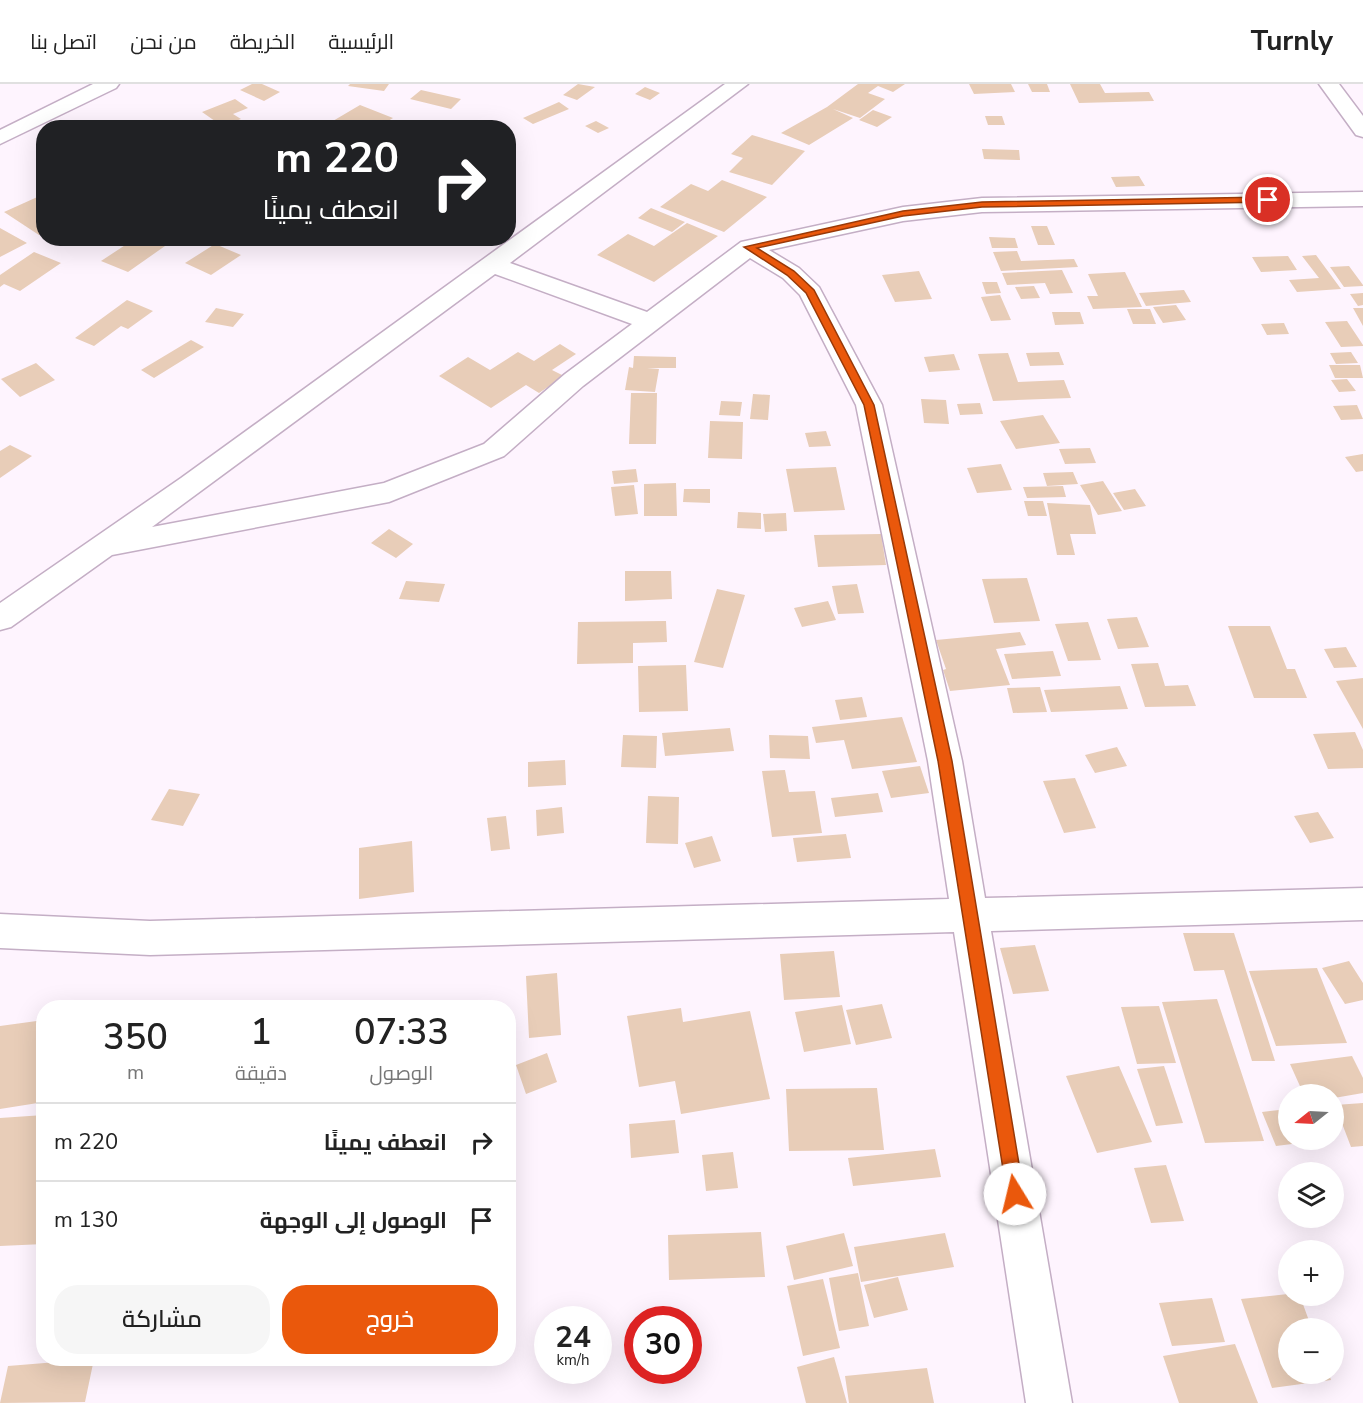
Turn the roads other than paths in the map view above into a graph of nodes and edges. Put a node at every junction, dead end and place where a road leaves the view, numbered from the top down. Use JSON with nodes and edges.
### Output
{"nodes":[{"id":1,"x":109,"y":84,"type":"edge"},
{"id":2,"x":738,"y":84,"type":"edge"},
{"id":3,"x":1329,"y":84,"type":"edge"},
{"id":4,"x":36,"y":120,"type":"edge"},
{"id":5,"x":36,"y":120,"type":"edge"},
{"id":6,"x":1363,"y":131,"type":"edge"},
{"id":7,"x":0,"y":138,"type":"edge"},
{"id":8,"x":1363,"y":199,"type":"edge"},
{"id":9,"x":516,"y":246,"type":"edge"},
{"id":10,"x":516,"y":246,"type":"edge"},
{"id":11,"x":749,"y":247,"type":"junction"},
{"id":12,"x":491,"y":264,"type":"junction"},
{"id":13,"x":650,"y":322,"type":"junction"},
{"id":14,"x":104,"y":546,"type":"junction"},
{"id":15,"x":0,"y":619,"type":"edge"},
{"id":16,"x":1363,"y":904,"type":"edge"},
{"id":17,"x":970,"y":916,"type":"junction"},
{"id":18,"x":0,"y":931,"type":"edge"},
{"id":19,"x":1049,"y":1403,"type":"edge"}],
"edges":[{"from":1,"to":5,"type":"main road"},
{"from":2,"to":9,"type":"main road"},
{"from":3,"to":6,"type":"main road"},
{"from":4,"to":7,"type":"main road"},
{"from":8,"to":11,"type":"main road"},
{"from":10,"to":12,"type":"main road"},
{"from":11,"to":13,"type":"main road"},
{"from":11,"to":17,"type":"main road"},
{"from":12,"to":13,"type":"main road"},
{"from":12,"to":14,"type":"main road"},
{"from":13,"to":14,"type":"main road"},
{"from":14,"to":15,"type":"main road"},
{"from":16,"to":17,"type":"main road"},
{"from":17,"to":18,"type":"main road"},
{"from":17,"to":19,"type":"main road"}]}
